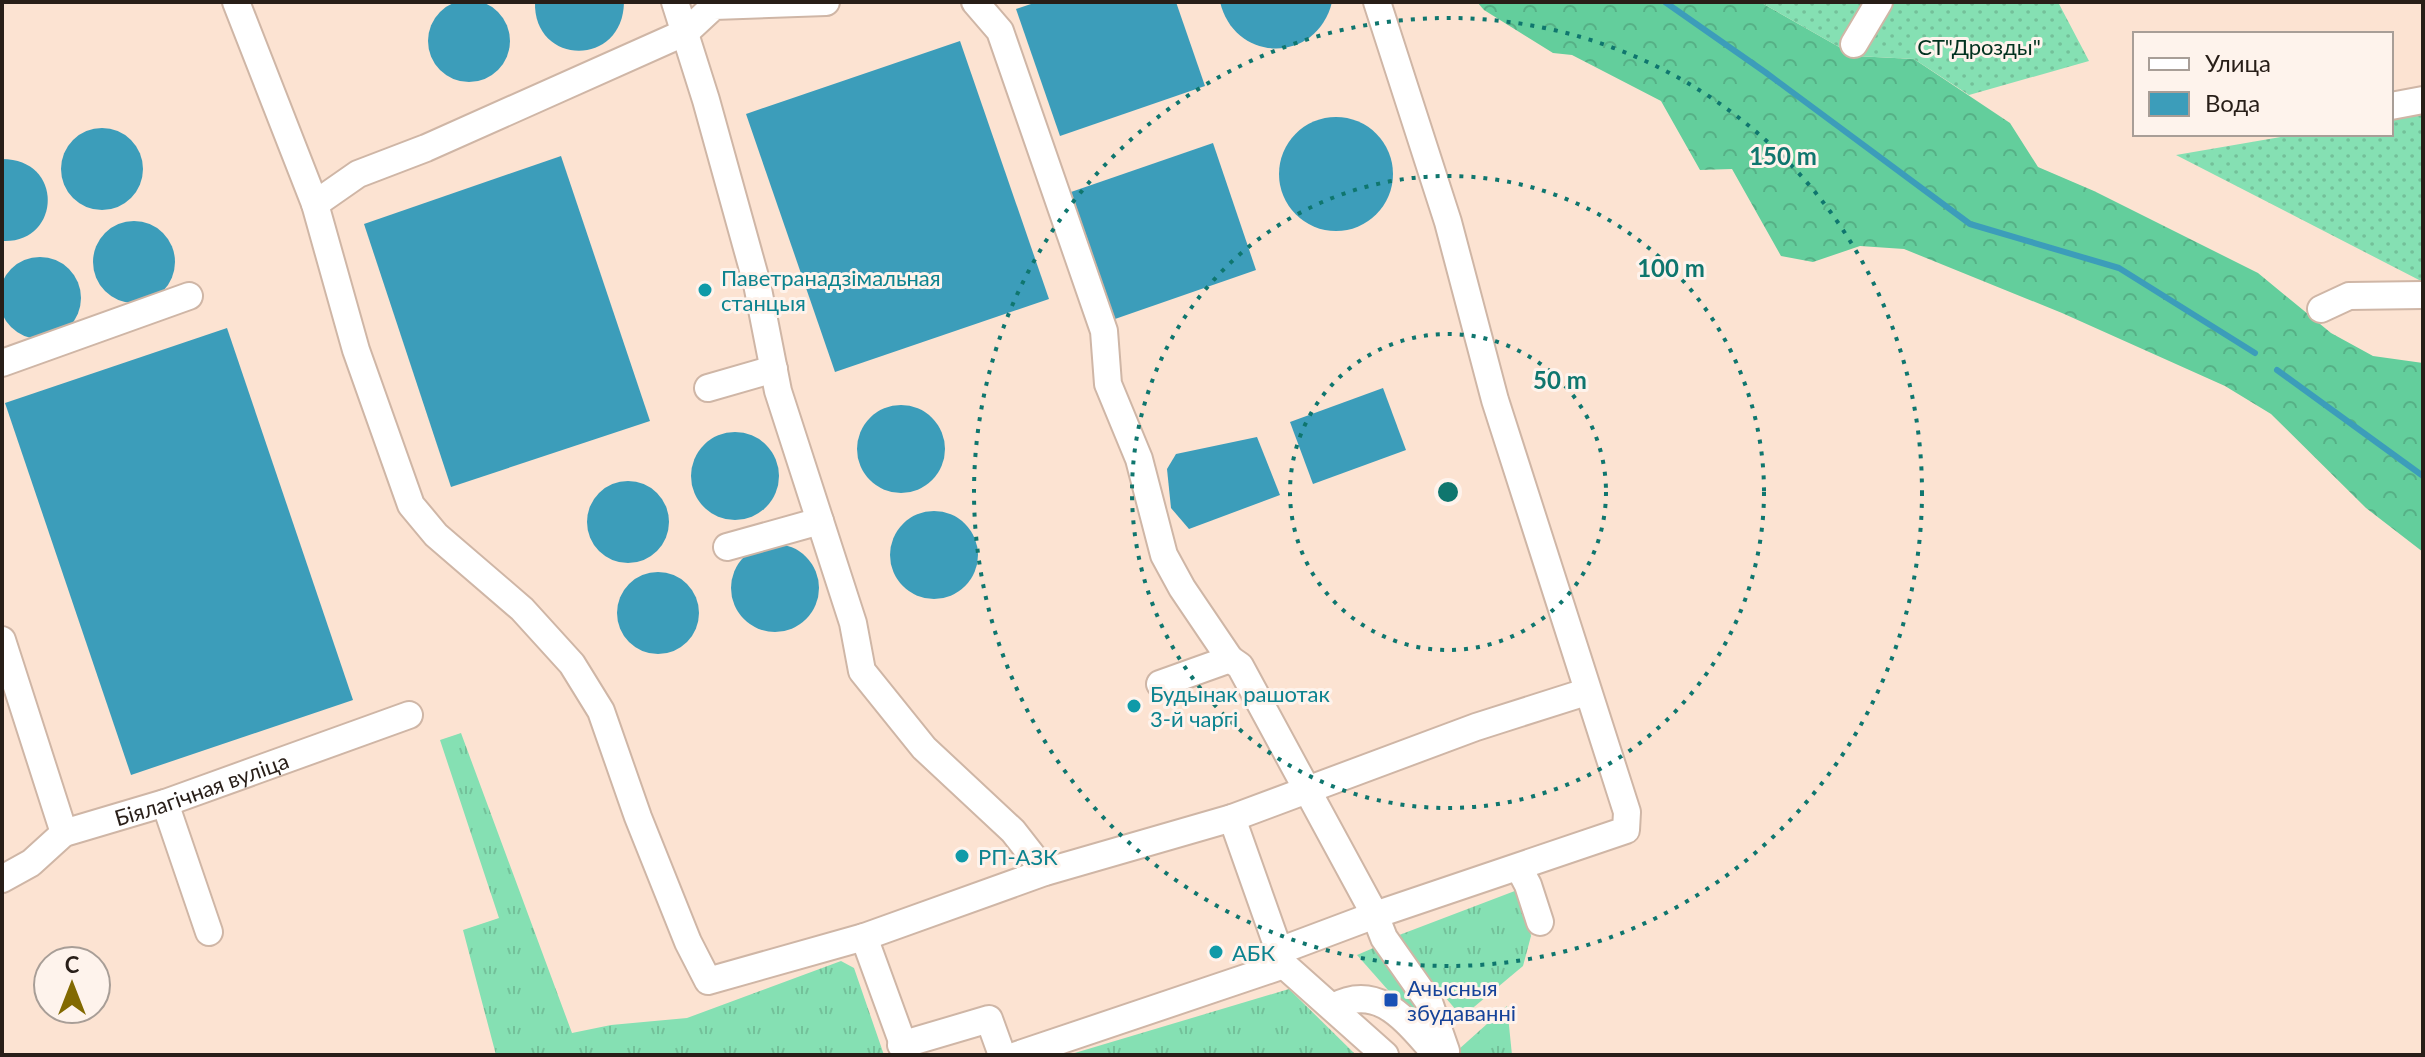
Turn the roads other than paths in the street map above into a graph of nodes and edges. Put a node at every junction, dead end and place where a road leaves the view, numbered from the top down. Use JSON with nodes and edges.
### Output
{"nodes":[{"id":1,"x":236,"y":2,"type":"edge"},
{"id":2,"x":675,"y":2,"type":"edge"},
{"id":3,"x":826,"y":2,"type":"edge"},
{"id":4,"x":975,"y":2,"type":"edge"},
{"id":5,"x":1377,"y":2,"type":"edge"},
{"id":6,"x":1879,"y":2,"type":"edge"},
{"id":7,"x":686,"y":32,"type":"junction"},
{"id":8,"x":1854,"y":44,"type":"dead end"},
{"id":9,"x":2423,"y":100,"type":"edge"},
{"id":10,"x":2393,"y":106,"type":"edge"},
{"id":11,"x":315,"y":204,"type":"junction"},
{"id":12,"x":2423,"y":295,"type":"edge"},
{"id":13,"x":189,"y":296,"type":"dead end"},
{"id":14,"x":2321,"y":309,"type":"dead end"},
{"id":15,"x":2,"y":363,"type":"edge"},
{"id":16,"x":774,"y":369,"type":"junction"},
{"id":17,"x":708,"y":388,"type":"dead end"},
{"id":18,"x":820,"y":521,"type":"junction"},
{"id":19,"x":727,"y":547,"type":"dead end"},
{"id":20,"x":2,"y":640,"type":"edge"},
{"id":21,"x":1230,"y":659,"type":"junction"},
{"id":22,"x":1160,"y":684,"type":"dead end"},
{"id":23,"x":1586,"y":692,"type":"junction"},
{"id":24,"x":409,"y":715,"type":"dead end"},
{"id":25,"x":1307,"y":788,"type":"junction"},
{"id":26,"x":165,"y":803,"type":"junction"},
{"id":27,"x":1232,"y":818,"type":"junction"},
{"id":28,"x":64,"y":833,"type":"junction"},
{"id":29,"x":1519,"y":868,"type":"junction"},
{"id":30,"x":1045,"y":872,"type":"junction"},
{"id":31,"x":2,"y":879,"type":"edge"},
{"id":32,"x":1375,"y":915,"type":"junction"},
{"id":33,"x":1540,"y":922,"type":"dead end"},
{"id":34,"x":209,"y":932,"type":"dead end"},
{"id":35,"x":864,"y":937,"type":"junction"},
{"id":36,"x":1287,"y":964,"type":"junction"},
{"id":37,"x":1333,"y":1007,"type":"junction"},
{"id":38,"x":904,"y":1050,"type":"edge"},
{"id":39,"x":1002,"y":1055,"type":"edge"},
{"id":40,"x":1017,"y":1055,"type":"edge"},
{"id":41,"x":1385,"y":1055,"type":"edge"},
{"id":42,"x":1440,"y":1055,"type":"edge"}],
"edges":[{"from":1,"to":11,"type":"street"},
{"from":2,"to":7,"type":"street"},
{"from":3,"to":7,"type":"street"},
{"from":4,"to":21,"type":"street"},
{"from":5,"to":23,"type":"street"},
{"from":6,"to":8,"type":"street"},
{"from":7,"to":11,"type":"street"},
{"from":7,"to":16,"type":"street"},
{"from":9,"to":10,"type":"street"},
{"from":11,"to":35,"type":"street"},
{"from":12,"to":14,"type":"street"},
{"from":13,"to":15,"type":"street"},
{"from":16,"to":17,"type":"street"},
{"from":16,"to":18,"type":"street"},
{"from":18,"to":19,"type":"street"},
{"from":18,"to":30,"type":"street"},
{"from":20,"to":28,"type":"street"},
{"from":21,"to":22,"type":"street"},
{"from":21,"to":25,"type":"street"},
{"from":23,"to":25,"type":"street"},
{"from":23,"to":29,"type":"street"},
{"from":24,"to":26,"type":"street","name":"Біялагічная вуліца"},
{"from":25,"to":27,"type":"street"},
{"from":25,"to":32,"type":"street"},
{"from":26,"to":28,"type":"street","name":"Біялагічная вуліца"},
{"from":26,"to":34,"type":"street"},
{"from":27,"to":30,"type":"street"},
{"from":27,"to":36,"type":"street"},
{"from":28,"to":31,"type":"street","name":"Біялагічная вуліца"},
{"from":29,"to":32,"type":"street"},
{"from":29,"to":33,"type":"street"},
{"from":30,"to":35,"type":"street"},
{"from":32,"to":36,"type":"street"},
{"from":32,"to":42,"type":"street"},
{"from":35,"to":38,"type":"street"},
{"from":36,"to":37,"type":"street"},
{"from":36,"to":40,"type":"street"},
{"from":37,"to":41,"type":"street"},
{"from":37,"to":42,"type":"street"},
{"from":38,"to":39,"type":"street"}]}
